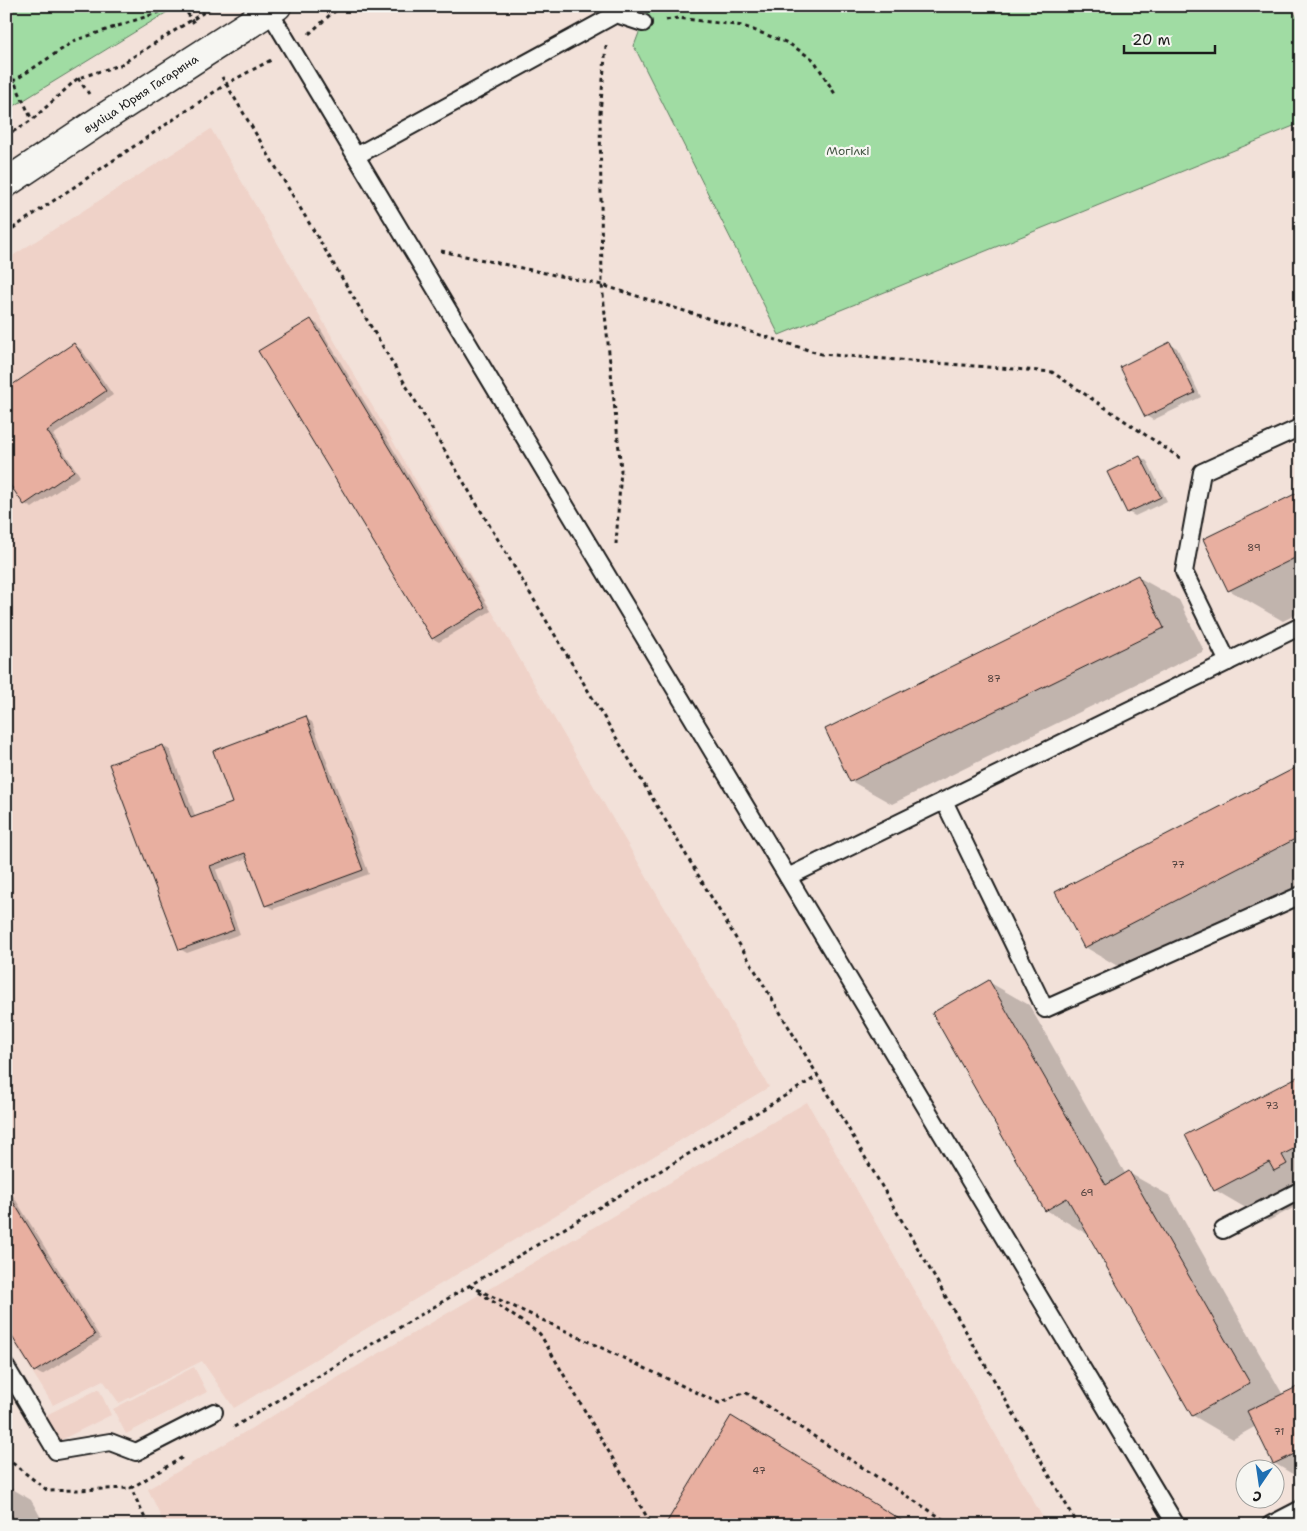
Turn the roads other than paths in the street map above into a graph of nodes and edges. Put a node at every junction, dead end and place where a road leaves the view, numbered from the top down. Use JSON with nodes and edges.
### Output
{"nodes":[{"id":1,"x":273,"y":8,"type":"edge"},
{"id":2,"x":643,"y":23,"type":"road end"},
{"id":3,"x":356,"y":156,"type":"junction"},
{"id":4,"x":6,"y":183,"type":"edge"},
{"id":5,"x":1301,"y":427,"type":"edge"},
{"id":6,"x":1301,"y":626,"type":"edge"},
{"id":7,"x":1228,"y":662,"type":"junction"},
{"id":8,"x":944,"y":801,"type":"junction"},
{"id":9,"x":788,"y":877,"type":"junction"},
{"id":10,"x":1301,"y":895,"type":"edge"},
{"id":11,"x":1301,"y":1190,"type":"edge"},
{"id":12,"x":1223,"y":1230,"type":"dead end"},
{"id":13,"x":6,"y":1367,"type":"edge"},
{"id":14,"x":214,"y":1412,"type":"dead end"},
{"id":15,"x":1301,"y":1509,"type":"edge"},
{"id":16,"x":1176,"y":1525,"type":"edge"},
{"id":17,"x":1270,"y":1525,"type":"edge"}],
"edges":[{"from":1,"to":3,"type":"lane"},
{"from":1,"to":4,"type":"main road","name":"вуліца Юрыя Гагарына"},
{"from":2,"to":3,"type":"lane"},
{"from":3,"to":9,"type":"lane"},
{"from":5,"to":7,"type":"lane"},
{"from":6,"to":7,"type":"lane"},
{"from":7,"to":8,"type":"lane"},
{"from":8,"to":9,"type":"lane"},
{"from":8,"to":10,"type":"lane"},
{"from":9,"to":16,"type":"lane"},
{"from":11,"to":12,"type":"lane"},
{"from":13,"to":14,"type":"lane"},
{"from":15,"to":17,"type":"lane"}]}
